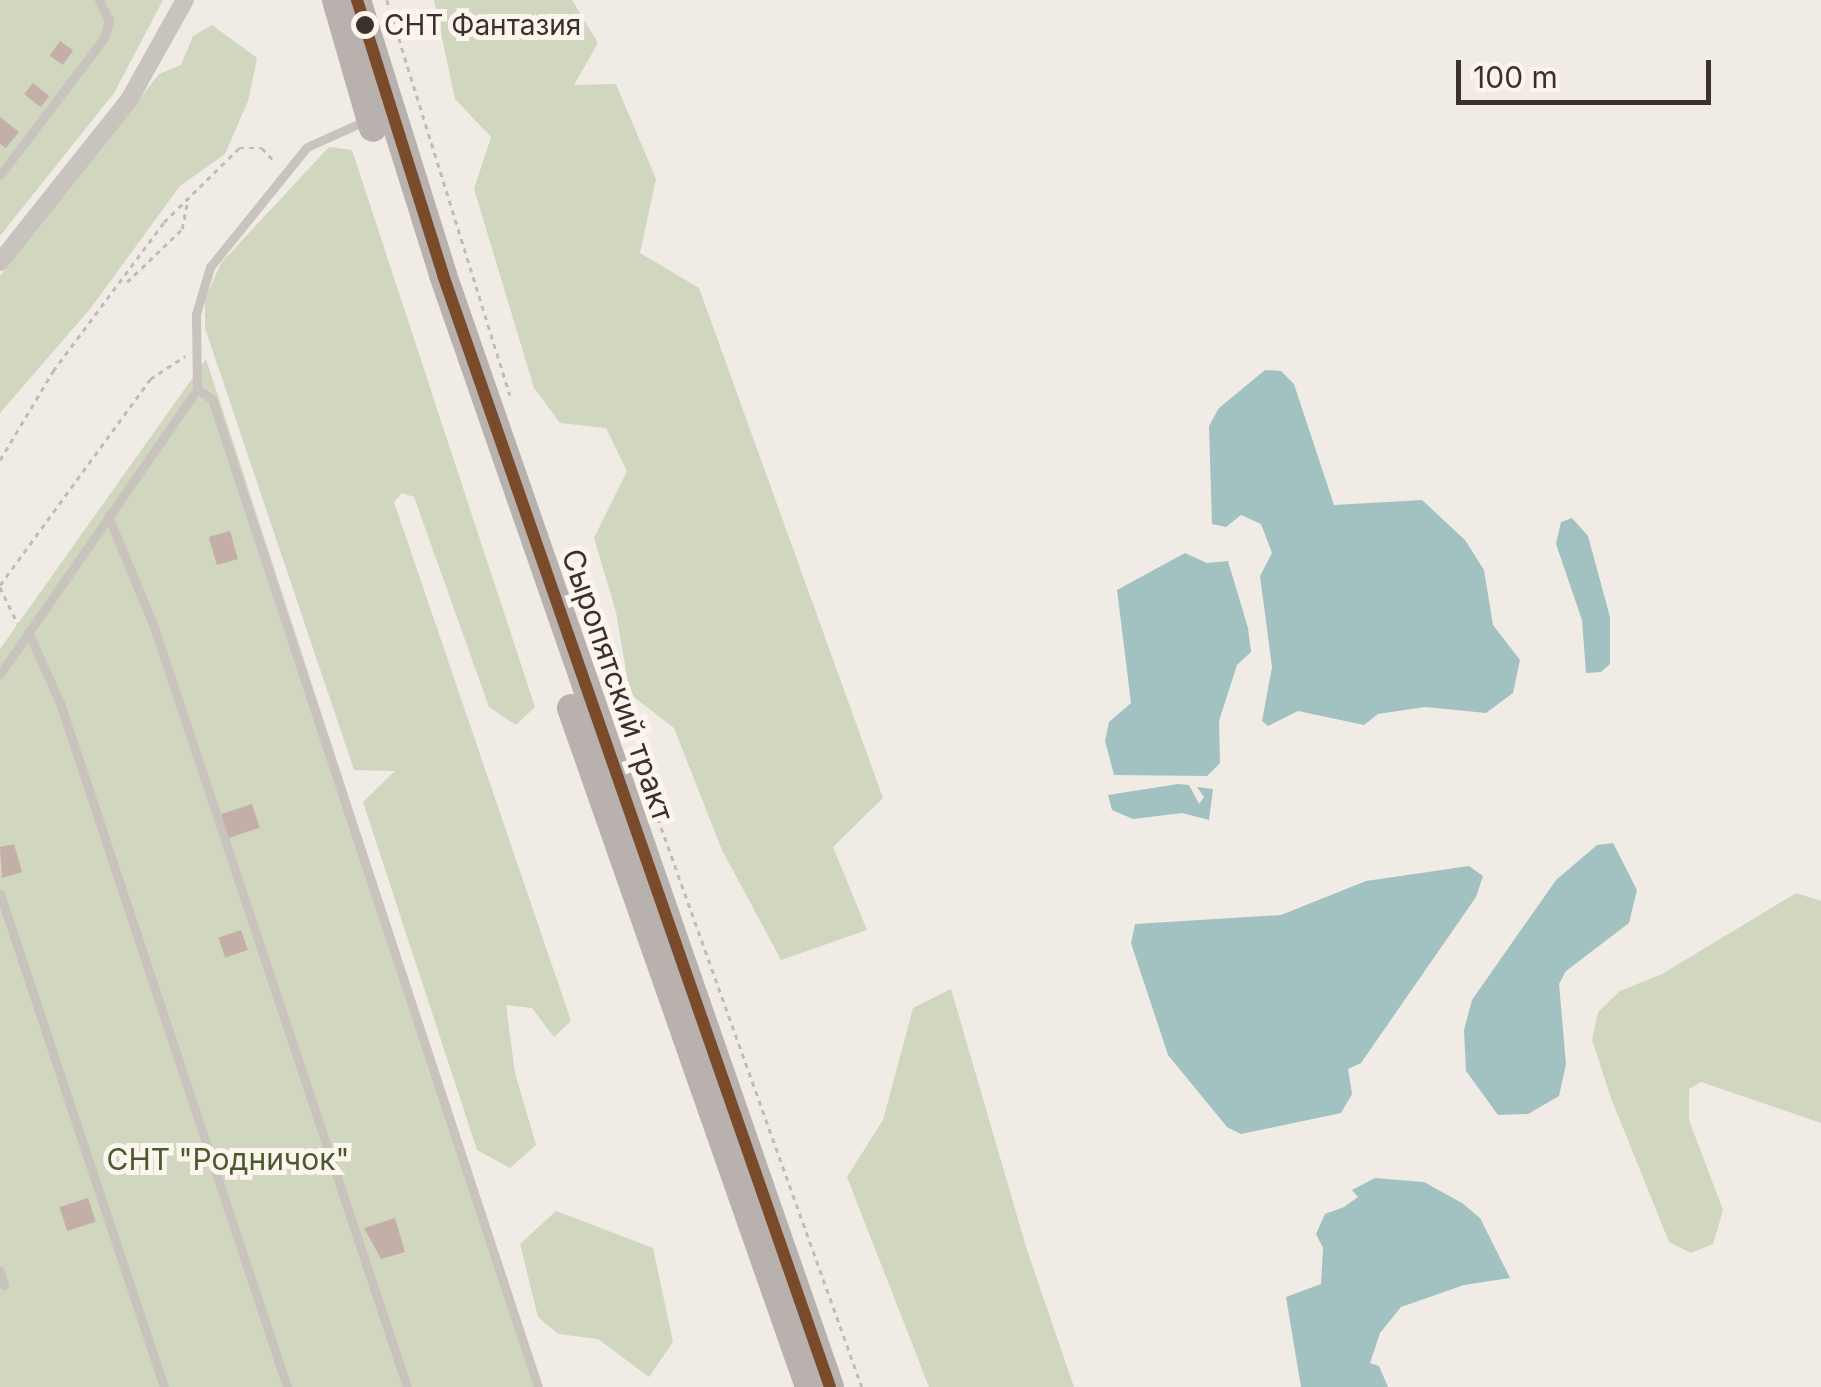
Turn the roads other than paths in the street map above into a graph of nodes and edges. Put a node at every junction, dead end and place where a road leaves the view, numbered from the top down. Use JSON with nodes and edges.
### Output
{"nodes":[{"id":1,"x":99,"y":0,"type":"edge"},
{"id":2,"x":185,"y":0,"type":"edge"},
{"id":3,"x":336,"y":0,"type":"edge"},
{"id":4,"x":357,"y":0,"type":"edge"},
{"id":5,"x":370,"y":120,"type":"junction"},
{"id":6,"x":0,"y":176,"type":"edge"},
{"id":7,"x":0,"y":262,"type":"edge"},
{"id":8,"x":197,"y":390,"type":"junction"},
{"id":9,"x":108,"y":516,"type":"junction"},
{"id":10,"x":28,"y":632,"type":"junction"},
{"id":11,"x":0,"y":674,"type":"edge"},
{"id":12,"x":0,"y":894,"type":"edge"},
{"id":13,"x":0,"y":1271,"type":"edge"},
{"id":14,"x":4,"y":1286,"type":"dead end"},
{"id":15,"x":164,"y":1387,"type":"edge"},
{"id":16,"x":287,"y":1387,"type":"edge"},
{"id":17,"x":406,"y":1387,"type":"edge"},
{"id":18,"x":538,"y":1387,"type":"edge"},
{"id":19,"x":809,"y":1387,"type":"edge"},
{"id":20,"x":830,"y":1387,"type":"edge"}],
"edges":[{"from":1,"to":6,"type":"lane"},
{"from":2,"to":7,"type":"street"},
{"from":3,"to":5,"type":"main road","name":"Сыропятский тракт"},
{"from":4,"to":20,"type":"main road","name":"Сыропятский тракт"},
{"from":5,"to":8,"type":"lane"},
{"from":5,"to":19,"type":"main road","name":"Сыропятский тракт"},
{"from":8,"to":9,"type":"lane"},
{"from":8,"to":18,"type":"lane"},
{"from":9,"to":10,"type":"lane"},
{"from":9,"to":17,"type":"lane"},
{"from":10,"to":11,"type":"lane"},
{"from":10,"to":16,"type":"lane"},
{"from":12,"to":15,"type":"lane"},
{"from":13,"to":14,"type":"lane"}]}
